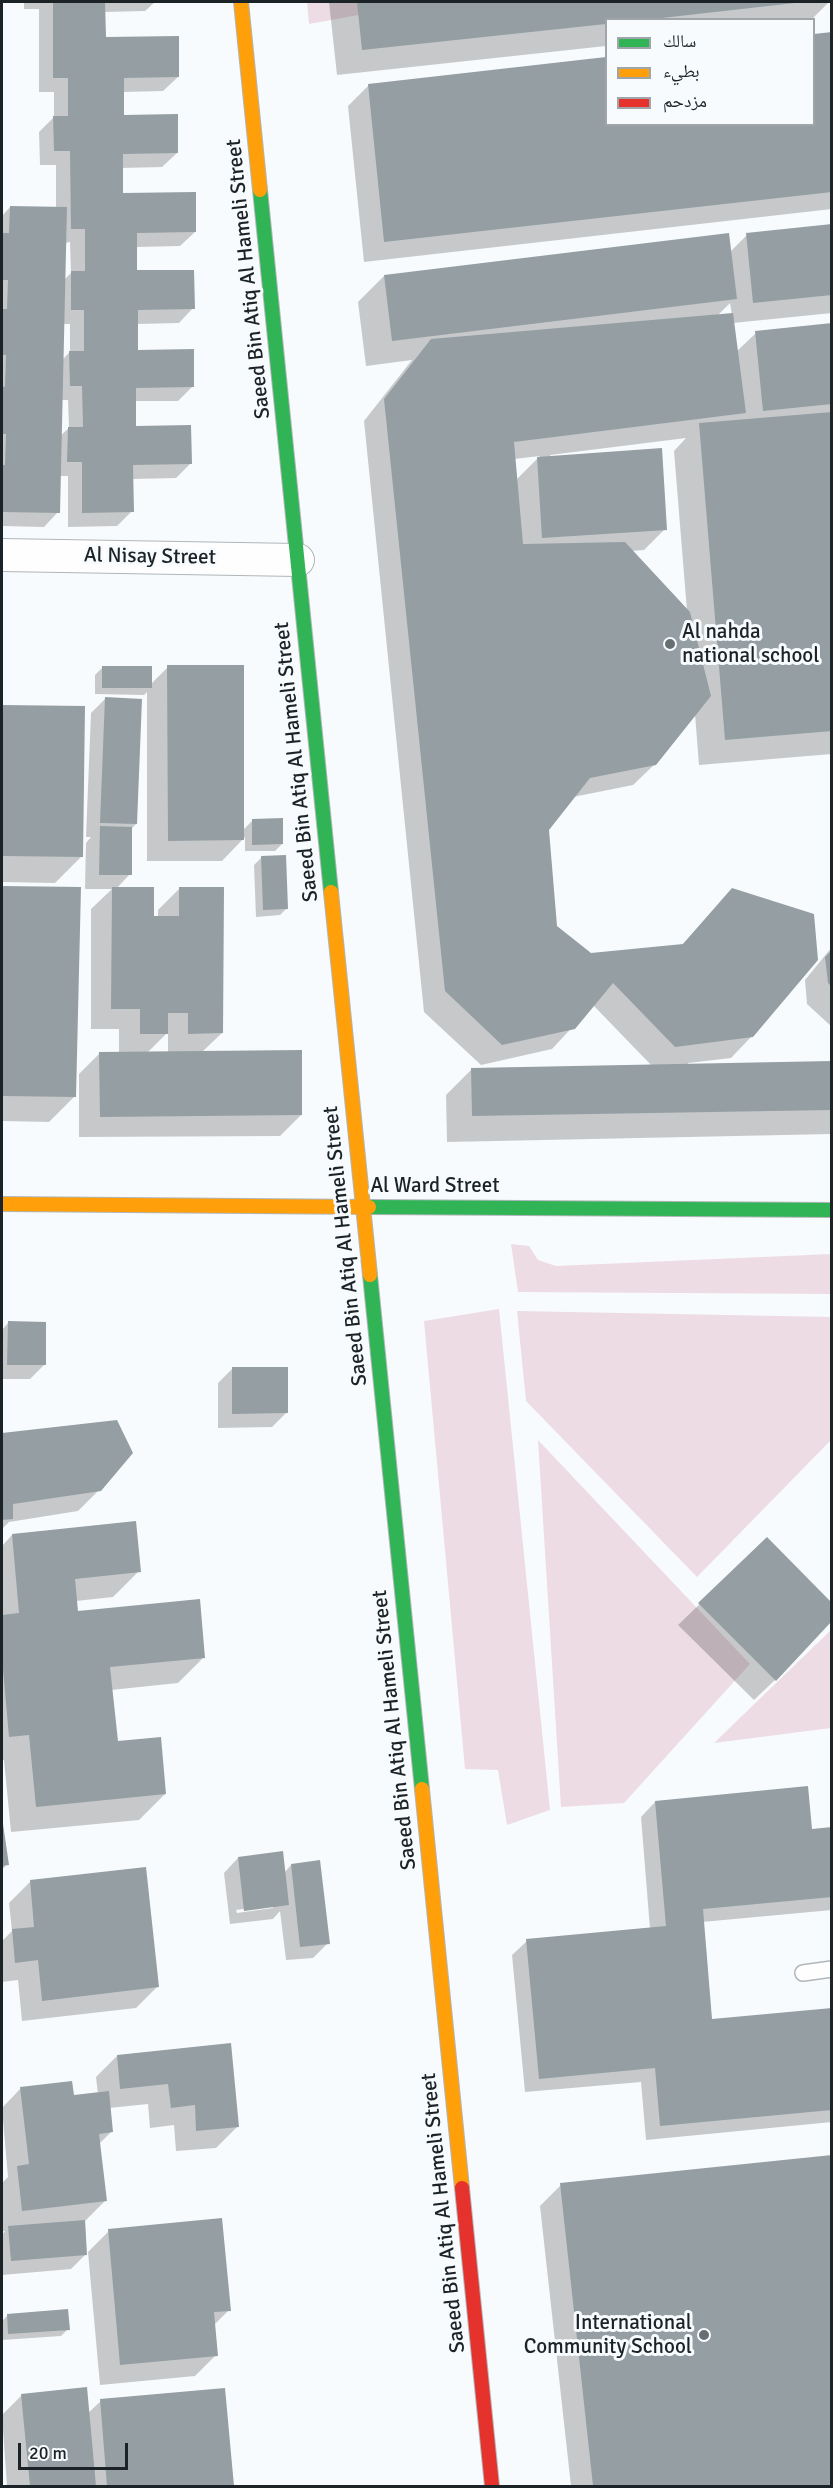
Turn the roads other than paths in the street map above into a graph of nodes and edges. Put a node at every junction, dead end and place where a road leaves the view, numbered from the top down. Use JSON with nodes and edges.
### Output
{"nodes":[{"id":1,"x":241,"y":2,"type":"edge"},
{"id":2,"x":2,"y":555,"type":"edge"},
{"id":3,"x":298,"y":560,"type":"junction"},
{"id":4,"x":2,"y":1204,"type":"edge"},
{"id":5,"x":363,"y":1206,"type":"junction"},
{"id":6,"x":831,"y":1210,"type":"edge"},
{"id":7,"x":831,"y":1969,"type":"edge"},
{"id":8,"x":802,"y":1973,"type":"dead end"},
{"id":9,"x":492,"y":2487,"type":"edge"}],
"edges":[{"from":1,"to":3,"type":"street","name":"Saeed Bin Atiq Al Hameli Street"},
{"from":2,"to":3,"type":"street","name":"Al Nisay Street"},
{"from":3,"to":5,"type":"street","name":"Saeed Bin Atiq Al Hameli Street"},
{"from":4,"to":5,"type":"street","name":"Al Ward Street"},
{"from":5,"to":6,"type":"street","name":"Al Ward Street"},
{"from":5,"to":9,"type":"street","name":"Saeed Bin Atiq Al Hameli Street"},
{"from":7,"to":8,"type":"lane"}]}
